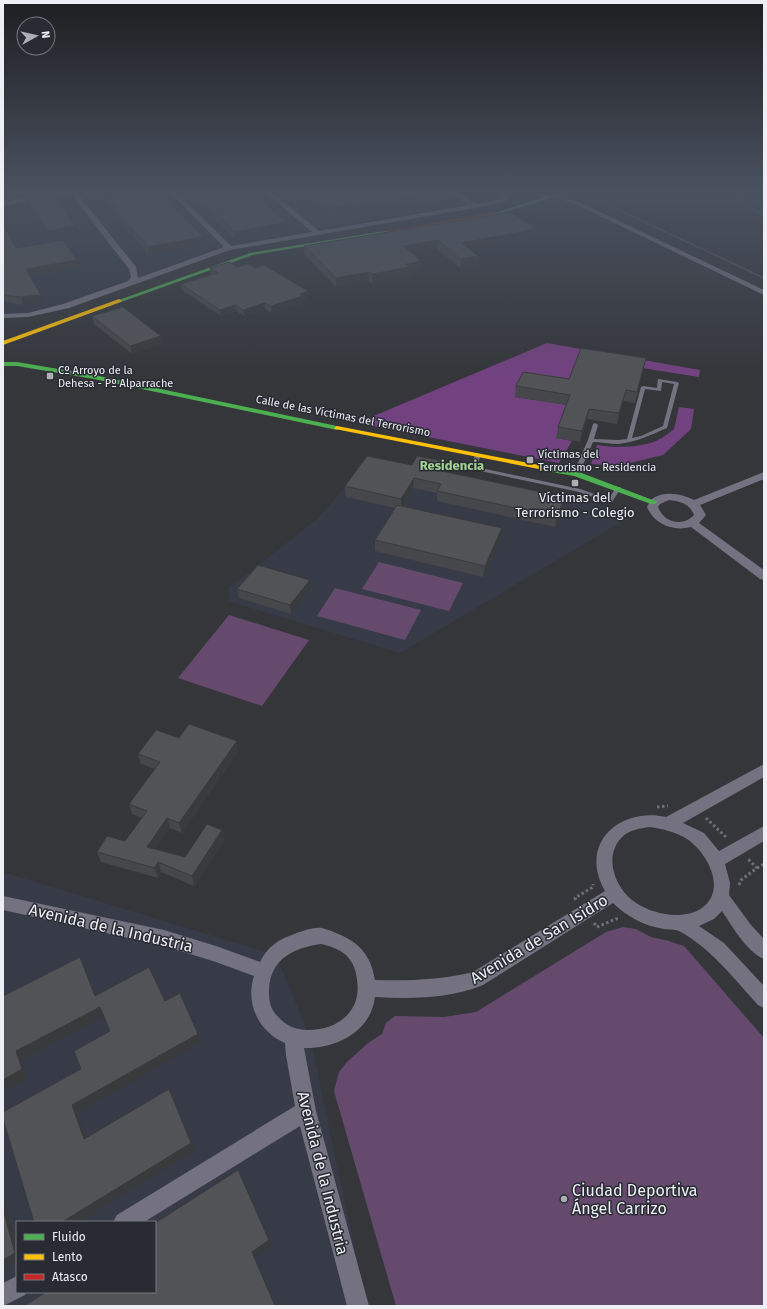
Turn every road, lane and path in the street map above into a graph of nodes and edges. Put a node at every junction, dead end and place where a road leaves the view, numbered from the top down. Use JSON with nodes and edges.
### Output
{"nodes":[{"id":1,"x":120,"y":252,"type":"edge"},
{"id":2,"x":218,"y":252,"type":"edge"},
{"id":3,"x":243,"y":252,"type":"edge"},
{"id":4,"x":263,"y":252,"type":"edge"},
{"id":5,"x":679,"y":252,"type":"edge"},
{"id":6,"x":696,"y":252,"type":"edge"},
{"id":7,"x":708,"y":252,"type":"edge"},
{"id":8,"x":133,"y":269,"type":"junction"},
{"id":9,"x":160,"y":273,"type":"junction"},
{"id":10,"x":764,"y":278,"type":"edge"},
{"id":11,"x":130,"y":284,"type":"junction"},
{"id":12,"x":764,"y":285,"type":"edge"},
{"id":13,"x":764,"y":293,"type":"edge"},
{"id":14,"x":3,"y":316,"type":"edge"},
{"id":15,"x":3,"y":336,"type":"edge"},
{"id":16,"x":3,"y":343,"type":"edge"},
{"id":17,"x":3,"y":364,"type":"edge"},
{"id":18,"x":24,"y":366,"type":"junction"},
{"id":19,"x":3,"y":367,"type":"edge"},
{"id":20,"x":595,"y":425,"type":"edge"},
{"id":21,"x":591,"y":440,"type":"junction"},
{"id":22,"x":629,"y":440,"type":"junction"},
{"id":23,"x":478,"y":455,"type":"junction"},
{"id":24,"x":576,"y":474,"type":"junction"},
{"id":25,"x":764,"y":476,"type":"edge"},
{"id":26,"x":618,"y":488,"type":"junction"},
{"id":27,"x":654,"y":502,"type":"junction"},
{"id":28,"x":694,"y":504,"type":"junction"},
{"id":29,"x":692,"y":523,"type":"junction"},
{"id":30,"x":764,"y":576,"type":"edge"},
{"id":31,"x":764,"y":770,"type":"edge"},
{"id":32,"x":671,"y":806,"type":"dead end"},
{"id":33,"x":651,"y":808,"type":"dead end"},
{"id":34,"x":696,"y":808,"type":"junction"},
{"id":35,"x":669,"y":824,"type":"junction"},
{"id":36,"x":764,"y":834,"type":"edge"},
{"id":37,"x":738,"y":848,"type":"junction"},
{"id":38,"x":717,"y":860,"type":"junction"},
{"id":39,"x":764,"y":864,"type":"edge"},
{"id":40,"x":757,"y":868,"type":"junction"},
{"id":41,"x":593,"y":880,"type":"dead end"},
{"id":42,"x":738,"y":888,"type":"dead end"},
{"id":43,"x":615,"y":894,"type":"junction"},
{"id":44,"x":721,"y":896,"type":"junction"},
{"id":45,"x":3,"y":904,"type":"edge"},
{"id":46,"x":585,"y":911,"type":"junction"},
{"id":47,"x":624,"y":920,"type":"dead end"},
{"id":48,"x":682,"y":923,"type":"junction"},
{"id":49,"x":764,"y":951,"type":"edge"},
{"id":50,"x":264,"y":972,"type":"junction"},
{"id":51,"x":367,"y":988,"type":"junction"},
{"id":52,"x":764,"y":999,"type":"edge"},
{"id":53,"x":294,"y":1038,"type":"junction"},
{"id":54,"x":306,"y":1111,"type":"junction"},
{"id":55,"x":126,"y":1221,"type":"edge"},
{"id":56,"x":16,"y":1288,"type":"edge"},
{"id":57,"x":3,"y":1295,"type":"edge"},
{"id":58,"x":358,"y":1306,"type":"edge"}],
"edges":[{"from":1,"to":8,"type":"street"},
{"from":2,"to":9,"type":"street"},
{"from":3,"to":15,"type":"street"},
{"from":4,"to":16,"type":"street"},
{"from":5,"to":13,"type":"street"},
{"from":6,"to":12,"type":"street"},
{"from":7,"to":10,"type":"path"},
{"from":8,"to":9,"type":"street"},
{"from":8,"to":11,"type":"street"},
{"from":9,"to":11,"type":"street"},
{"from":11,"to":14,"type":"street"},
{"from":17,"to":18,"type":"street","name":"Calle de las Víctimas del Terrorismo"},
{"from":18,"to":19,"type":"street","name":"Calle de las Víctimas del Terrorismo"},
{"from":18,"to":23,"type":"street","name":"Calle de las Víctimas del Terrorismo"},
{"from":20,"to":21,"type":"lane"},
{"from":21,"to":22,"type":"lane"},
{"from":21,"to":24,"type":"lane"},
{"from":22,"to":22,"type":"lane"},
{"from":23,"to":24,"type":"street","name":"Calle de las Víctimas del Terrorismo"},
{"from":23,"to":26,"type":"lane"},
{"from":24,"to":26,"type":"street","name":"Calle de las Víctimas del Terrorismo"},
{"from":25,"to":28,"type":"street"},
{"from":26,"to":27,"type":"street","name":"Calle de las Víctimas del Terrorismo"},
{"from":27,"to":28,"type":"street"},
{"from":27,"to":29,"type":"street"},
{"from":28,"to":29,"type":"street"},
{"from":29,"to":30,"type":"street"},
{"from":31,"to":34,"type":"street"},
{"from":32,"to":33,"type":"path"},
{"from":34,"to":35,"type":"street"},
{"from":34,"to":37,"type":"path"},
{"from":35,"to":38,"type":"street"},
{"from":35,"to":43,"type":"street"},
{"from":36,"to":37,"type":"street"},
{"from":37,"to":38,"type":"street"},
{"from":37,"to":40,"type":"path"},
{"from":38,"to":44,"type":"street"},
{"from":39,"to":40,"type":"path"},
{"from":40,"to":42,"type":"path"},
{"from":41,"to":46,"type":"path"},
{"from":43,"to":46,"type":"street","name":"Avenida de San Isidro"},
{"from":43,"to":48,"type":"street"},
{"from":44,"to":48,"type":"street"},
{"from":44,"to":49,"type":"street"},
{"from":45,"to":50,"type":"street","name":"Avenida de la Industria"},
{"from":46,"to":47,"type":"path"},
{"from":46,"to":51,"type":"street","name":"Avenida de San Isidro"},
{"from":48,"to":52,"type":"street"},
{"from":50,"to":51,"type":"street"},
{"from":50,"to":53,"type":"street"},
{"from":51,"to":53,"type":"street"},
{"from":53,"to":54,"type":"street","name":"Avenida de la Industria"},
{"from":54,"to":55,"type":"street"},
{"from":54,"to":58,"type":"street","name":"Avenida de la Industria"},
{"from":56,"to":57,"type":"street"}]}
